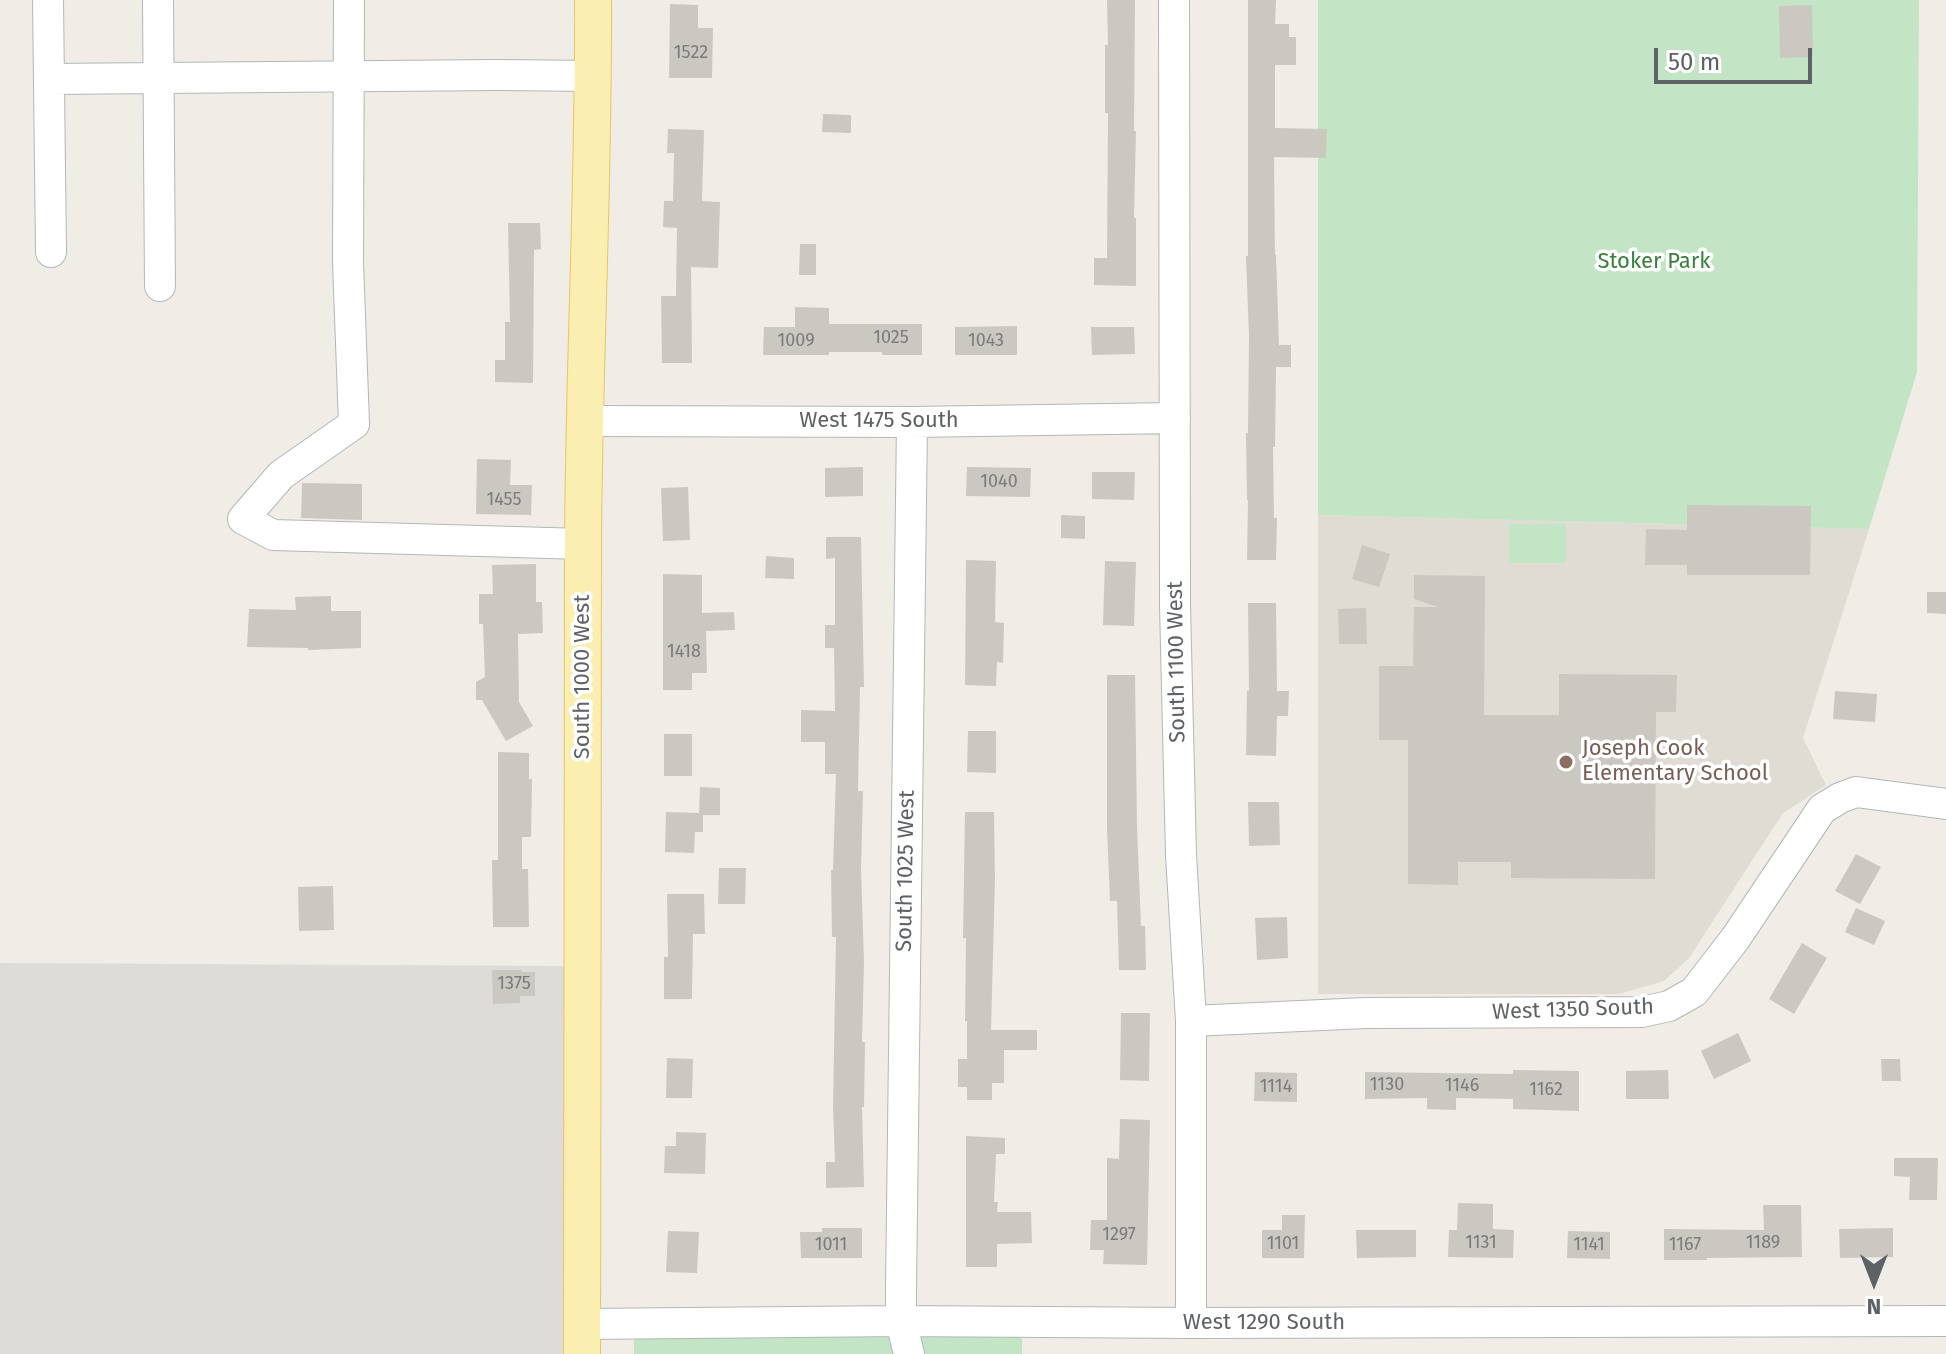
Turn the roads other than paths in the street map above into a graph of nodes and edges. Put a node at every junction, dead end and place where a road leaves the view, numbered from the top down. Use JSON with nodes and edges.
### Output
{"nodes":[{"id":1,"x":48,"y":0,"type":"edge"},
{"id":2,"x":158,"y":0,"type":"edge"},
{"id":3,"x":349,"y":0,"type":"edge"},
{"id":4,"x":593,"y":0,"type":"edge"},
{"id":5,"x":1174,"y":0,"type":"edge"},
{"id":6,"x":594,"y":76,"type":"junction"},
{"id":7,"x":349,"y":77,"type":"junction"},
{"id":8,"x":158,"y":78,"type":"junction"},
{"id":9,"x":49,"y":79,"type":"junction"},
{"id":10,"x":51,"y":252,"type":"dead end"},
{"id":11,"x":160,"y":286,"type":"dead end"},
{"id":12,"x":1175,"y":418,"type":"junction"},
{"id":13,"x":584,"y":421,"type":"junction"},
{"id":14,"x":912,"y":422,"type":"junction"},
{"id":15,"x":583,"y":544,"type":"junction"},
{"id":16,"x":1946,"y":804,"type":"edge"},
{"id":17,"x":1191,"y":1021,"type":"junction"},
{"id":18,"x":901,"y":1321,"type":"junction"},
{"id":19,"x":1946,"y":1321,"type":"edge"},
{"id":20,"x":1191,"y":1323,"type":"junction"},
{"id":21,"x":582,"y":1339,"type":"edge"},
{"id":22,"x":909,"y":1354,"type":"edge"}],
"edges":[{"from":1,"to":9,"type":"street"},
{"from":2,"to":8,"type":"street"},
{"from":3,"to":7,"type":"street"},
{"from":4,"to":6,"type":"main road","name":"South 1000 West"},
{"from":5,"to":12,"type":"street","name":"South 1100 West"},
{"from":6,"to":7,"type":"street"},
{"from":6,"to":13,"type":"main road","name":"South 1000 West"},
{"from":7,"to":8,"type":"street"},
{"from":7,"to":15,"type":"street"},
{"from":8,"to":9,"type":"street"},
{"from":8,"to":11,"type":"street"},
{"from":9,"to":10,"type":"street"},
{"from":12,"to":14,"type":"street","name":"West 1475 South"},
{"from":12,"to":17,"type":"street","name":"South 1100 West"},
{"from":13,"to":14,"type":"street","name":"West 1475 South"},
{"from":13,"to":15,"type":"main road","name":"South 1000 West"},
{"from":14,"to":18,"type":"street","name":"South 1025 West"},
{"from":15,"to":21,"type":"main road","name":"South 1000 West"},
{"from":16,"to":17,"type":"street","name":"West 1350 South"},
{"from":17,"to":20,"type":"street","name":"South 1100 West"},
{"from":18,"to":20,"type":"street","name":"West 1290 South"},
{"from":18,"to":21,"type":"street","name":"West 1290 South"},
{"from":18,"to":22,"type":"street","name":"South 1025 West"},
{"from":19,"to":20,"type":"street","name":"West 1290 South"}]}
